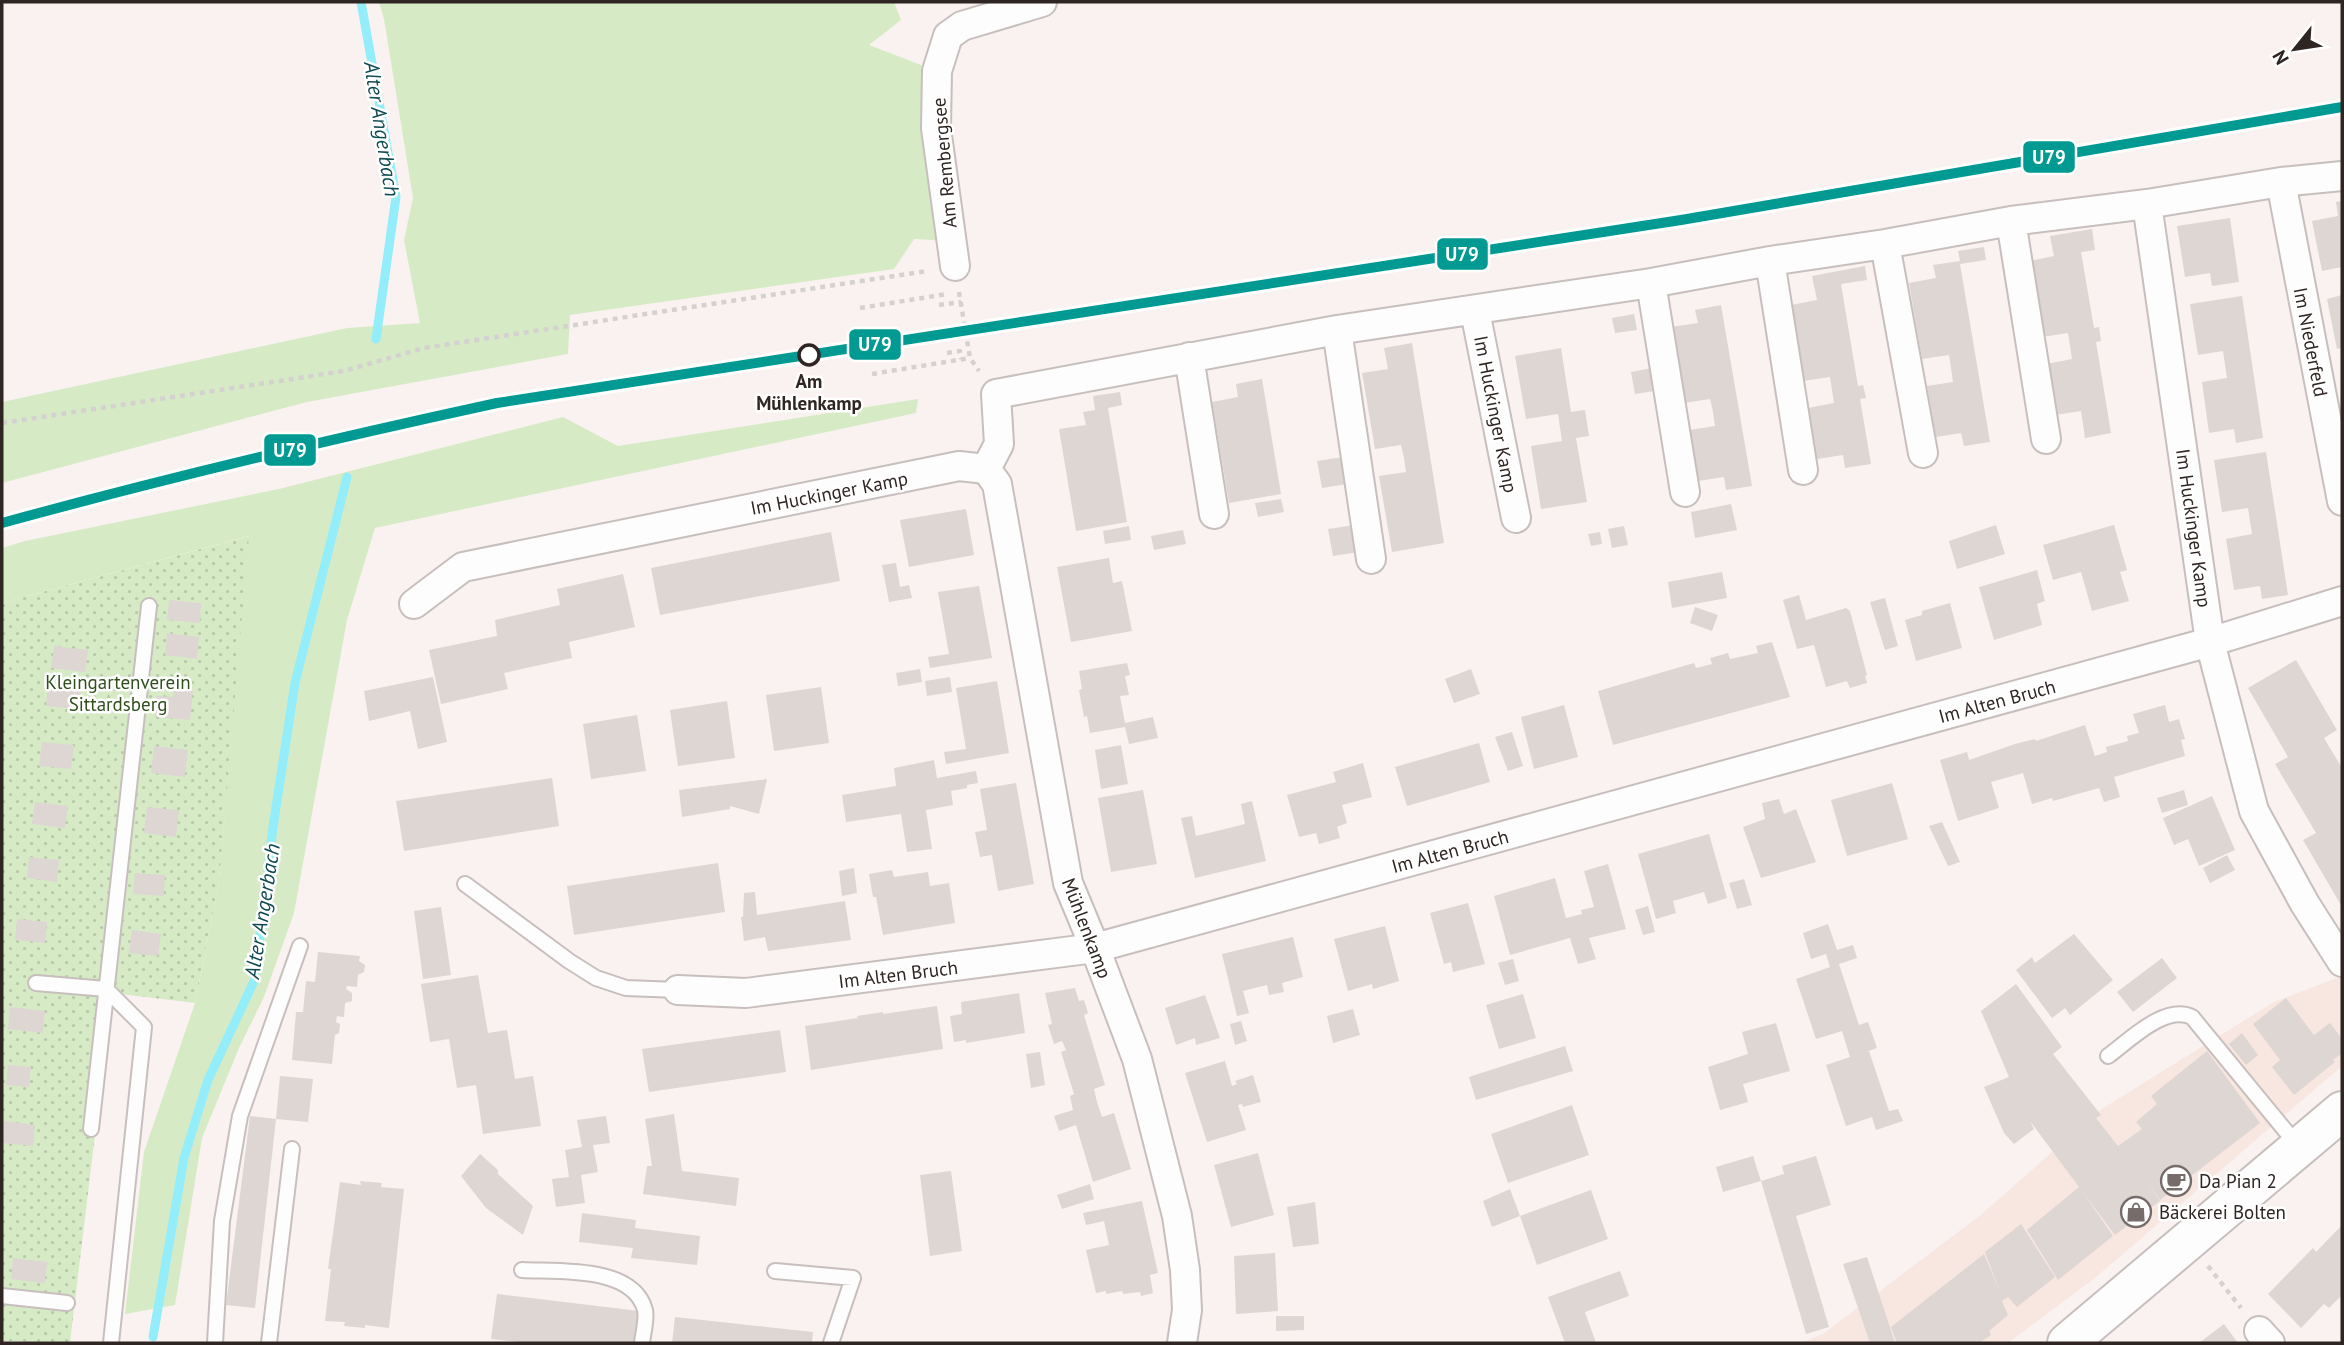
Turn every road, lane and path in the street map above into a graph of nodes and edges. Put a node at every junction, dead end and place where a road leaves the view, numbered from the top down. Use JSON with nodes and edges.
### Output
{"nodes":[{"id":1,"x":1041,"y":2,"type":"edge"},
{"id":2,"x":2342,"y":176,"type":"edge"},
{"id":3,"x":2281,"y":183,"type":"junction"},
{"id":4,"x":2147,"y":204,"type":"junction"},
{"id":5,"x":2011,"y":221,"type":"junction"},
{"id":6,"x":1885,"y":244,"type":"junction"},
{"id":7,"x":1770,"y":261,"type":"junction"},
{"id":8,"x":957,"y":279,"type":"junction"},
{"id":9,"x":1651,"y":283,"type":"junction"},
{"id":10,"x":961,"y":302,"type":"junction"},
{"id":11,"x":939,"y":305,"type":"dead end"},
{"id":12,"x":860,"y":308,"type":"dead end"},
{"id":13,"x":1475,"y":311,"type":"junction"},
{"id":14,"x":1337,"y":330,"type":"junction"},
{"id":15,"x":947,"y":353,"type":"dead end"},
{"id":16,"x":1189,"y":356,"type":"junction"},
{"id":17,"x":961,"y":359,"type":"junction"},
{"id":18,"x":872,"y":374,"type":"dead end"},
{"id":19,"x":2,"y":423,"type":"edge"},
{"id":20,"x":2046,"y":439,"type":"dead end"},
{"id":21,"x":1923,"y":453,"type":"dead end"},
{"id":22,"x":986,"y":469,"type":"junction"},
{"id":23,"x":1803,"y":470,"type":"dead end"},
{"id":24,"x":1685,"y":492,"type":"dead end"},
{"id":25,"x":2342,"y":501,"type":"edge"},
{"id":26,"x":1214,"y":514,"type":"dead end"},
{"id":27,"x":1516,"y":518,"type":"dead end"},
{"id":28,"x":1371,"y":559,"type":"dead end"},
{"id":29,"x":2342,"y":601,"type":"edge"},
{"id":30,"x":414,"y":604,"type":"dead end"},
{"id":31,"x":149,"y":606,"type":"dead end"},
{"id":32,"x":2210,"y":642,"type":"junction"},
{"id":33,"x":466,"y":884,"type":"dead end"},
{"id":34,"x":300,"y":946,"type":"dead end"},
{"id":35,"x":1095,"y":948,"type":"junction"},
{"id":36,"x":2342,"y":962,"type":"edge"},
{"id":37,"x":36,"y":983,"type":"dead end"},
{"id":38,"x":106,"y":989,"type":"junction"},
{"id":39,"x":678,"y":990,"type":"joint"},
{"id":40,"x":2108,"y":1056,"type":"dead end"},
{"id":41,"x":2342,"y":1111,"type":"edge"},
{"id":42,"x":91,"y":1129,"type":"dead end"},
{"id":43,"x":2299,"y":1147,"type":"junction"},
{"id":44,"x":292,"y":1149,"type":"dead end"},
{"id":45,"x":2189,"y":1242,"type":"junction"},
{"id":46,"x":522,"y":1270,"type":"dead end"},
{"id":47,"x":775,"y":1271,"type":"dead end"},
{"id":48,"x":2,"y":1296,"type":"edge"},
{"id":49,"x":67,"y":1303,"type":"dead end"},
{"id":50,"x":2265,"y":1337,"type":"edge"},
{"id":51,"x":111,"y":1343,"type":"edge"},
{"id":52,"x":215,"y":1343,"type":"edge"},
{"id":53,"x":269,"y":1343,"type":"edge"},
{"id":54,"x":642,"y":1343,"type":"edge"},
{"id":55,"x":831,"y":1343,"type":"edge"},
{"id":56,"x":1182,"y":1343,"type":"edge"},
{"id":57,"x":2067,"y":1343,"type":"edge"}],
"edges":[{"from":1,"to":8,"type":"street","name":"Am Rembergsee"},
{"from":2,"to":3,"type":"street"},
{"from":3,"to":4,"type":"street"},
{"from":3,"to":25,"type":"street","name":"Im Niederfeld"},
{"from":4,"to":5,"type":"street","name":"Im Huckinger Kamp"},
{"from":4,"to":32,"type":"street","name":"Im Huckinger Kamp"},
{"from":5,"to":6,"type":"street","name":"Im Huckinger Kamp"},
{"from":5,"to":20,"type":"street"},
{"from":6,"to":7,"type":"street","name":"Im Huckinger Kamp"},
{"from":6,"to":21,"type":"street"},
{"from":7,"to":9,"type":"street","name":"Im Huckinger Kamp"},
{"from":7,"to":23,"type":"street"},
{"from":8,"to":10,"type":"path"},
{"from":8,"to":12,"type":"path"},
{"from":8,"to":19,"type":"path"},
{"from":9,"to":13,"type":"street","name":"Im Huckinger Kamp"},
{"from":9,"to":24,"type":"street"},
{"from":10,"to":11,"type":"path"},
{"from":10,"to":17,"type":"path"},
{"from":13,"to":14,"type":"street","name":"Im Huckinger Kamp"},
{"from":13,"to":27,"type":"street","name":"Im Huckinger Kamp"},
{"from":14,"to":16,"type":"street","name":"Im Huckinger Kamp"},
{"from":14,"to":28,"type":"street"},
{"from":15,"to":17,"type":"path"},
{"from":16,"to":22,"type":"street","name":"Im Huckinger Kamp"},
{"from":16,"to":26,"type":"street"},
{"from":17,"to":18,"type":"path"},
{"from":22,"to":30,"type":"street","name":"Im Huckinger Kamp"},
{"from":22,"to":35,"type":"street","name":"Mühlenkamp"},
{"from":29,"to":32,"type":"street"},
{"from":31,"to":38,"type":"lane"},
{"from":32,"to":35,"type":"street","name":"Im Alten Bruch"},
{"from":32,"to":36,"type":"street","name":"Im Huckinger Kamp"},
{"from":33,"to":39,"type":"lane"},
{"from":34,"to":52,"type":"lane"},
{"from":35,"to":39,"type":"street","name":"Im Alten Bruch"},
{"from":35,"to":56,"type":"street","name":"Mühlenkamp"},
{"from":37,"to":38,"type":"lane"},
{"from":38,"to":42,"type":"lane"},
{"from":38,"to":51,"type":"lane"},
{"from":40,"to":43,"type":"lane"},
{"from":41,"to":43,"type":"main road"},
{"from":43,"to":45,"type":"main road"},
{"from":44,"to":53,"type":"lane"},
{"from":45,"to":50,"type":"path"},
{"from":45,"to":57,"type":"main road"},
{"from":46,"to":54,"type":"lane"},
{"from":47,"to":55,"type":"lane"},
{"from":48,"to":49,"type":"lane"}]}
